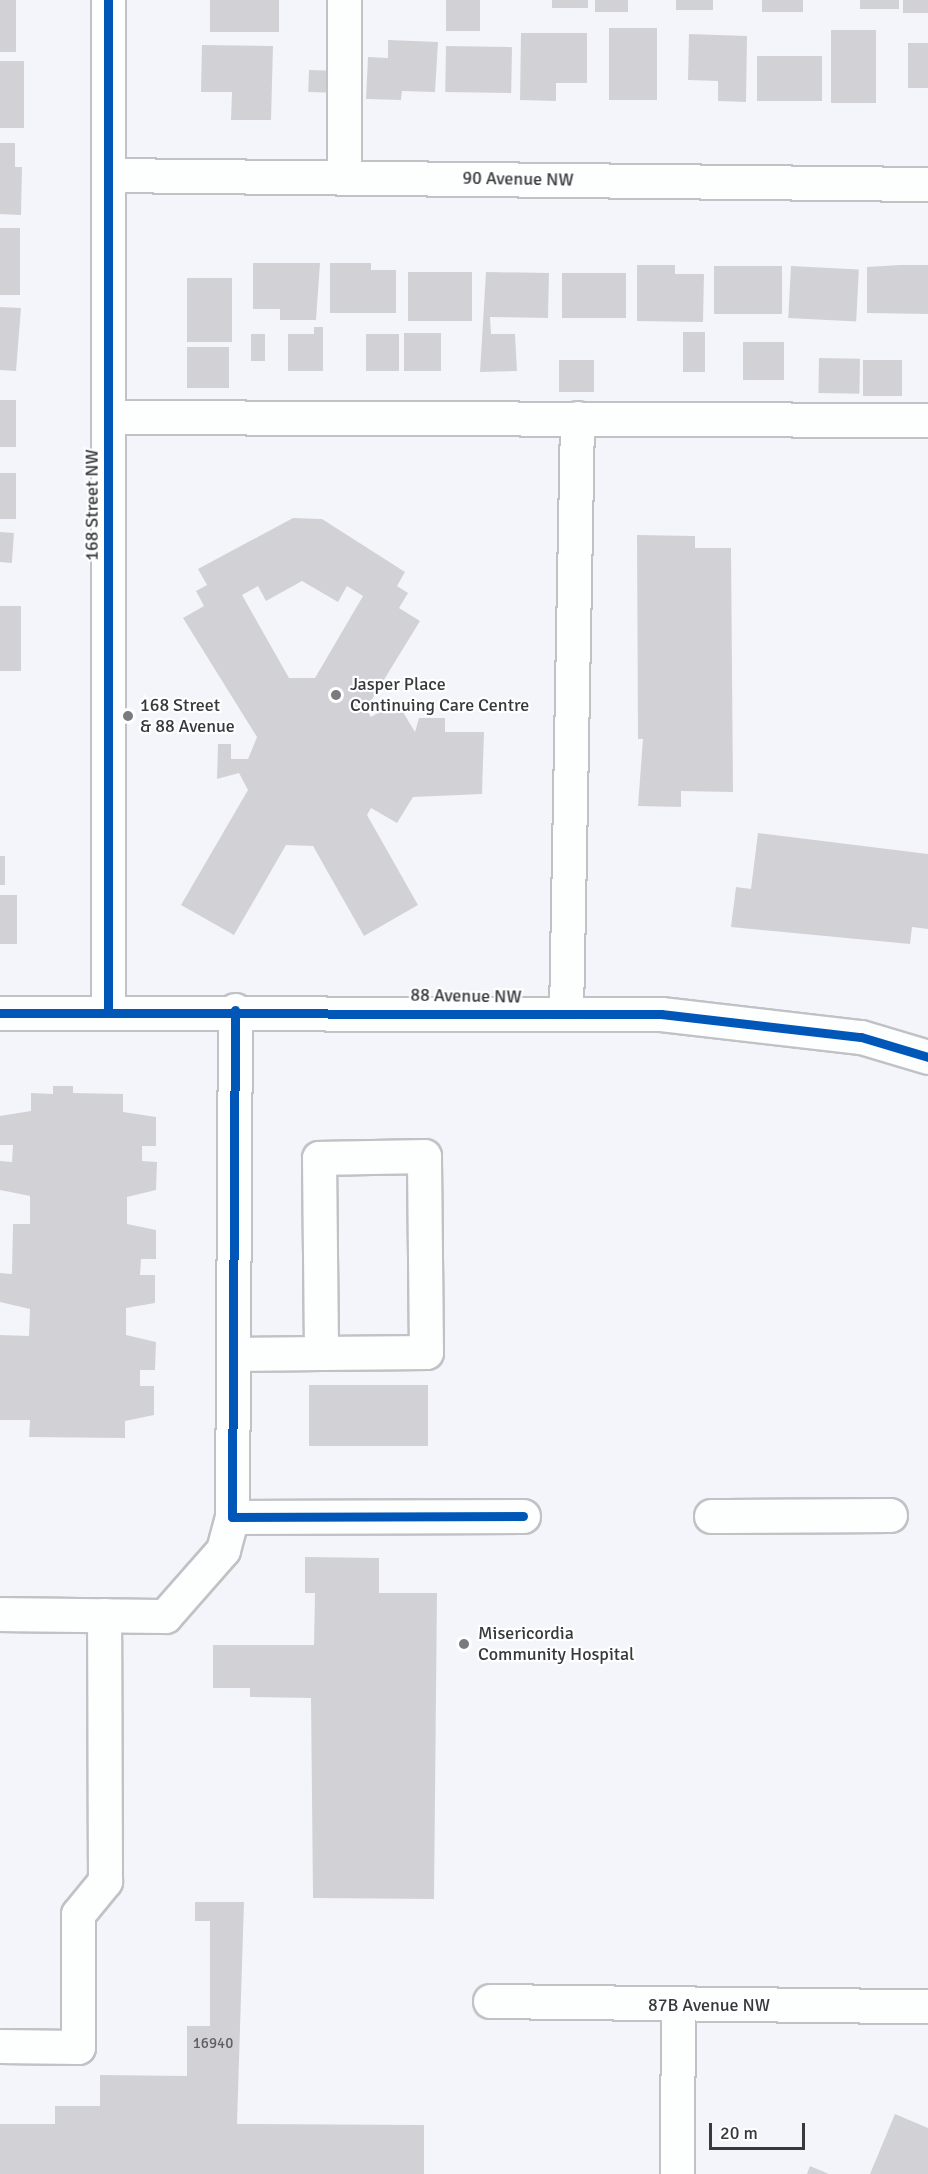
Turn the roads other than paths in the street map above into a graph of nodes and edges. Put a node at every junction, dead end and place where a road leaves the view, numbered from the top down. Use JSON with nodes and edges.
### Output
{"nodes":[{"id":1,"x":108,"y":0,"type":"edge"},
{"id":2,"x":344,"y":0,"type":"edge"},
{"id":3,"x":108,"y":175,"type":"junction"},
{"id":4,"x":344,"y":177,"type":"junction"},
{"id":5,"x":928,"y":184,"type":"edge"},
{"id":6,"x":108,"y":417,"type":"junction"},
{"id":7,"x":577,"y":418,"type":"junction"},
{"id":8,"x":928,"y":420,"type":"edge"},
{"id":9,"x":235,"y":1010,"type":"junction"},
{"id":10,"x":108,"y":1011,"type":"junction"},
{"id":11,"x":0,"y":1013,"type":"edge"},
{"id":12,"x":566,"y":1014,"type":"junction"},
{"id":13,"x":928,"y":1057,"type":"edge"},
{"id":14,"x":321,"y":1353,"type":"junction"},
{"id":15,"x":233,"y":1354,"type":"junction"},
{"id":16,"x":890,"y":1515,"type":"dead end"},
{"id":17,"x":523,"y":1516,"type":"dead end"},
{"id":18,"x":711,"y":1516,"type":"dead end"},
{"id":19,"x":232,"y":1517,"type":"junction"},
{"id":20,"x":0,"y":1614,"type":"edge"},
{"id":21,"x":104,"y":1615,"type":"junction"},
{"id":22,"x":490,"y":2001,"type":"dead end"},
{"id":23,"x":678,"y":2005,"type":"junction"},
{"id":24,"x":928,"y":2006,"type":"edge"},
{"id":25,"x":0,"y":2046,"type":"edge"},
{"id":26,"x":677,"y":2174,"type":"edge"}],
"edges":[{"from":1,"to":3,"type":"street","name":"168 Street NW"},
{"from":2,"to":4,"type":"street"},
{"from":3,"to":4,"type":"street","name":"90 Avenue NW"},
{"from":3,"to":6,"type":"street","name":"168 Street NW"},
{"from":4,"to":5,"type":"street","name":"90 Avenue NW"},
{"from":6,"to":7,"type":"street"},
{"from":6,"to":10,"type":"street","name":"168 Street NW"},
{"from":7,"to":8,"type":"street"},
{"from":7,"to":12,"type":"street"},
{"from":9,"to":10,"type":"street","name":"88 Avenue NW"},
{"from":9,"to":12,"type":"street","name":"88 Avenue NW"},
{"from":9,"to":15,"type":"street"},
{"from":10,"to":11,"type":"street","name":"88 Avenue NW"},
{"from":12,"to":13,"type":"street","name":"88 Avenue NW"},
{"from":14,"to":14,"type":"street"},
{"from":14,"to":15,"type":"street"},
{"from":15,"to":19,"type":"street"},
{"from":16,"to":18,"type":"street"},
{"from":17,"to":19,"type":"street"},
{"from":19,"to":21,"type":"street"},
{"from":20,"to":21,"type":"street"},
{"from":21,"to":25,"type":"street"},
{"from":22,"to":23,"type":"street","name":"87B Avenue NW"},
{"from":23,"to":24,"type":"street","name":"87B Avenue NW"},
{"from":23,"to":26,"type":"street"}]}
